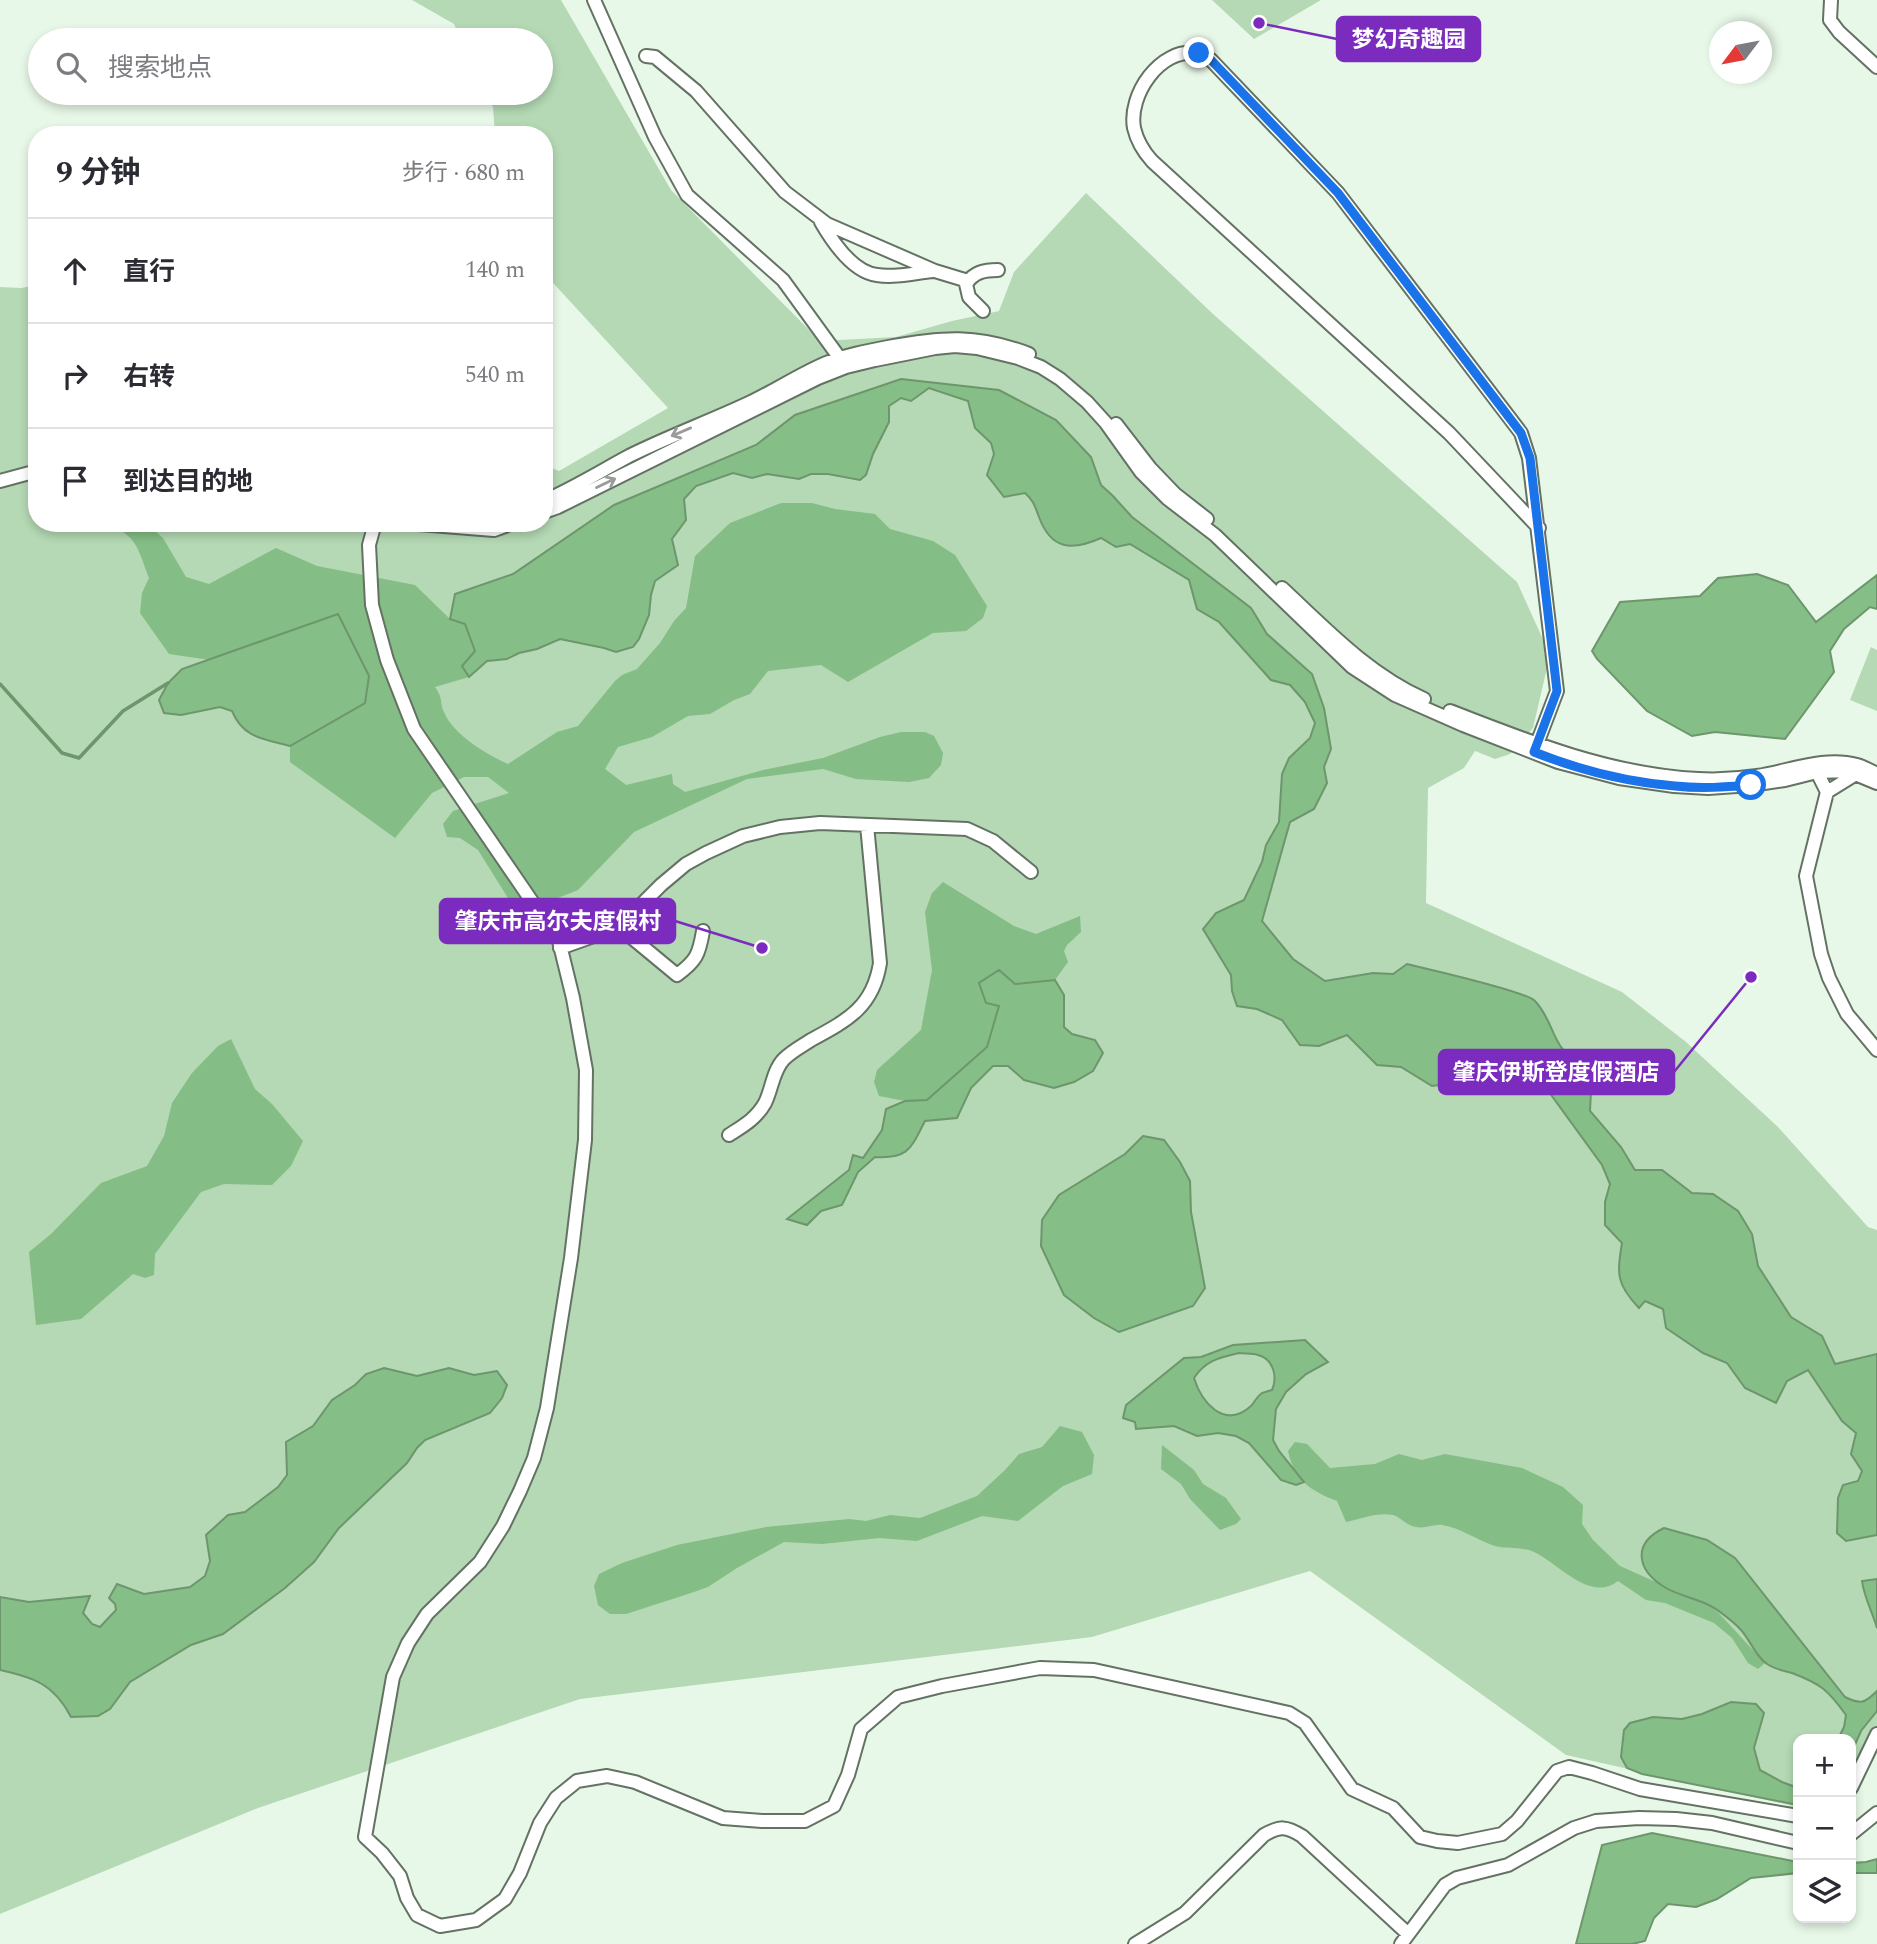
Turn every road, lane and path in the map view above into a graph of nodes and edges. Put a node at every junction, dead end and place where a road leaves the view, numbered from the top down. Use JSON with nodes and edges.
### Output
{"nodes":[{"id":1,"x":594,"y":0,"type":"edge"},
{"id":2,"x":1831,"y":0,"type":"edge"},
{"id":3,"x":646,"y":56,"type":"dead end"},
{"id":4,"x":1877,"y":67,"type":"edge"},
{"id":5,"x":819,"y":219,"type":"junction"},
{"id":6,"x":998,"y":270,"type":"dead end"},
{"id":7,"x":935,"y":271,"type":"junction"},
{"id":8,"x":968,"y":281,"type":"junction"},
{"id":9,"x":983,"y":311,"type":"dead end"},
{"id":10,"x":843,"y":363,"type":"junction"},
{"id":11,"x":28,"y":473,"type":"edge"},
{"id":12,"x":0,"y":481,"type":"edge"},
{"id":13,"x":553,"y":496,"type":"edge"},
{"id":14,"x":553,"y":509,"type":"edge"},
{"id":15,"x":1539,"y":528,"type":"junction"},
{"id":16,"x":373,"y":532,"type":"edge"},
{"id":17,"x":1536,"y":748,"type":"junction"},
{"id":18,"x":1817,"y":772,"type":"junction"},
{"id":19,"x":1856,"y":774,"type":"junction"},
{"id":20,"x":1877,"y":774,"type":"edge"},
{"id":21,"x":1877,"y":783,"type":"edge"},
{"id":22,"x":1827,"y":792,"type":"junction"},
{"id":23,"x":866,"y":824,"type":"junction"},
{"id":24,"x":1031,"y":872,"type":"dead end"},
{"id":25,"x":619,"y":928,"type":"junction"},
{"id":26,"x":704,"y":931,"type":"dead end"},
{"id":27,"x":560,"y":948,"type":"junction"},
{"id":28,"x":1877,"y":1050,"type":"edge"},
{"id":29,"x":729,"y":1135,"type":"dead end"},
{"id":30,"x":1877,"y":1734,"type":"edge"},
{"id":31,"x":1856,"y":1778,"type":"edge"},
{"id":32,"x":1877,"y":1813,"type":"edge"},
{"id":33,"x":1793,"y":1815,"type":"edge"},
{"id":34,"x":1856,"y":1830,"type":"edge"},
{"id":35,"x":1793,"y":1842,"type":"edge"},
{"id":36,"x":1404,"y":1939,"type":"edge"},
{"id":37,"x":1135,"y":1944,"type":"edge"}],
"edges":[{"from":1,"to":10,"type":"street"},
{"from":2,"to":4,"type":"street"},
{"from":3,"to":5,"type":"street"},
{"from":5,"to":7,"type":"street"},
{"from":5,"to":7,"type":"street"},
{"from":6,"to":8,"type":"street"},
{"from":7,"to":8,"type":"street"},
{"from":8,"to":9,"type":"street"},
{"from":10,"to":13,"type":"street","one_way":true},
{"from":14,"to":10,"type":"street","one_way":true},
{"from":10,"to":17,"type":"street"},
{"from":11,"to":12,"type":"street"},
{"from":15,"to":15,"type":"street"},
{"from":15,"to":17,"type":"street"},
{"from":16,"to":27,"type":"street"},
{"from":17,"to":18,"type":"street"},
{"from":17,"to":20,"type":"street"},
{"from":18,"to":19,"type":"street"},
{"from":18,"to":22,"type":"street"},
{"from":19,"to":21,"type":"street"},
{"from":19,"to":22,"type":"street"},
{"from":22,"to":28,"type":"street"},
{"from":23,"to":24,"type":"street"},
{"from":23,"to":25,"type":"street"},
{"from":23,"to":29,"type":"street"},
{"from":25,"to":26,"type":"street"},
{"from":25,"to":27,"type":"street"},
{"from":27,"to":33,"type":"street"},
{"from":30,"to":31,"type":"street"},
{"from":32,"to":34,"type":"street"},
{"from":35,"to":36,"type":"street"},
{"from":36,"to":37,"type":"street"}]}
